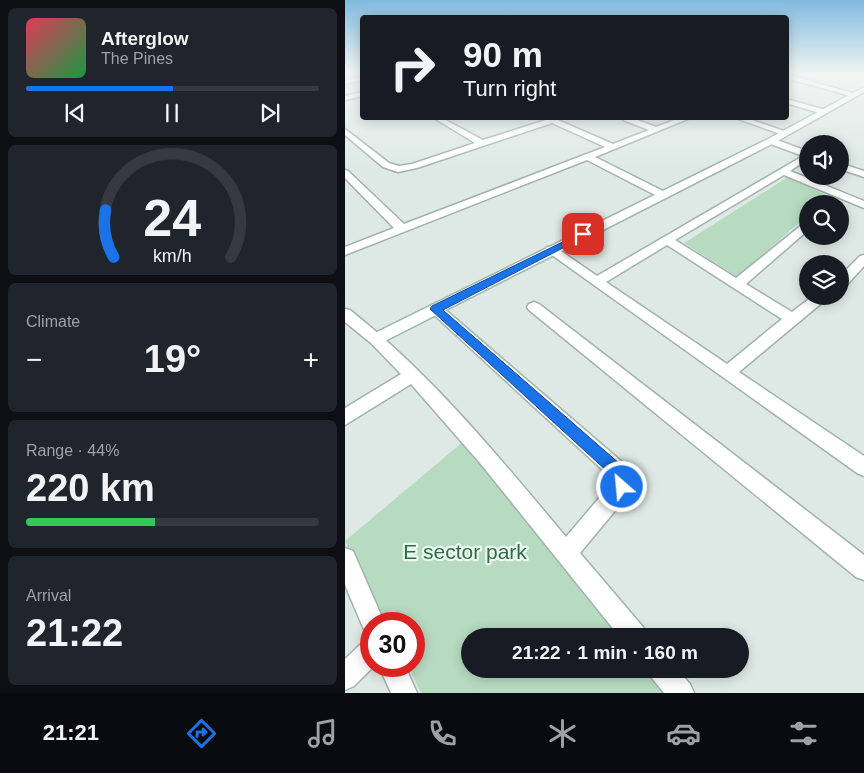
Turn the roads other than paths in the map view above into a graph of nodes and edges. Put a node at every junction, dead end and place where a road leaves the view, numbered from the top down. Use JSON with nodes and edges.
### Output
{"nodes":[{"id":1,"x":801,"y":105,"type":"edge"},
{"id":2,"x":835,"y":105,"type":"edge"},
{"id":3,"x":823,"y":112,"type":"junction"},
{"id":4,"x":441,"y":120,"type":"edge"},
{"id":5,"x":547,"y":120,"type":"edge"},
{"id":6,"x":552,"y":120,"type":"edge"},
{"id":7,"x":631,"y":120,"type":"edge"},
{"id":8,"x":682,"y":120,"type":"edge"},
{"id":9,"x":746,"y":120,"type":"edge"},
{"id":10,"x":657,"y":130,"type":"junction"},
{"id":11,"x":345,"y":131,"type":"edge"},
{"id":12,"x":786,"y":133,"type":"junction"},
{"id":13,"x":771,"y":141,"type":"junction"},
{"id":14,"x":483,"y":144,"type":"junction"},
{"id":15,"x":613,"y":147,"type":"junction"},
{"id":16,"x":799,"y":153,"type":"edge"},
{"id":17,"x":589,"y":157,"type":"junction"},
{"id":18,"x":799,"y":162,"type":"edge"},
{"id":19,"x":785,"y":172,"type":"junction"},
{"id":20,"x":345,"y":173,"type":"edge"},
{"id":21,"x":663,"y":195,"type":"junction"},
{"id":22,"x":842,"y":195,"type":"edge"},
{"id":23,"x":849,"y":198,"type":"edge"},
{"id":24,"x":864,"y":205,"type":"edge"},
{"id":25,"x":402,"y":229,"type":"junction"},
{"id":26,"x":799,"y":233,"type":"edge"},
{"id":27,"x":667,"y":240,"type":"junction"},
{"id":28,"x":551,"y":250,"type":"junction"},
{"id":29,"x":345,"y":251,"type":"edge"},
{"id":30,"x":864,"y":258,"type":"edge"},
{"id":31,"x":849,"y":274,"type":"edge"},
{"id":32,"x":597,"y":281,"type":"junction"},
{"id":33,"x":737,"y":284,"type":"junction"},
{"id":34,"x":811,"y":305,"type":"edge"},
{"id":35,"x":534,"y":307,"type":"dead end"},
{"id":36,"x":435,"y":309,"type":"junction"},
{"id":37,"x":792,"y":319,"type":"junction"},
{"id":38,"x":348,"y":320,"type":"edge"},
{"id":39,"x":377,"y":339,"type":"junction"},
{"id":40,"x":727,"y":373,"type":"junction"},
{"id":41,"x":413,"y":375,"type":"junction"},
{"id":42,"x":345,"y":418,"type":"edge"},
{"id":43,"x":864,"y":467,"type":"edge"},
{"id":44,"x":566,"y":553,"type":"junction"},
{"id":45,"x":345,"y":559,"type":"edge"},
{"id":46,"x":864,"y":570,"type":"edge"},
{"id":47,"x":368,"y":612,"type":"edge"},
{"id":48,"x":627,"y":628,"type":"edge"},
{"id":49,"x":360,"y":663,"type":"edge"},
{"id":50,"x":345,"y":677,"type":"edge"},
{"id":51,"x":397,"y":677,"type":"edge"},
{"id":52,"x":668,"y":678,"type":"edge"},
{"id":53,"x":404,"y":693,"type":"edge"},
{"id":54,"x":681,"y":693,"type":"edge"}],
"edges":[{"from":1,"to":3,"type":"street"},
{"from":2,"to":3,"type":"street"},
{"from":3,"to":12,"type":"street"},
{"from":4,"to":14,"type":"street"},
{"from":5,"to":14,"type":"street"},
{"from":6,"to":15,"type":"street"},
{"from":7,"to":10,"type":"street"},
{"from":8,"to":10,"type":"street"},
{"from":9,"to":12,"type":"street"},
{"from":10,"to":15,"type":"street"},
{"from":11,"to":14,"type":"street"},
{"from":12,"to":13,"type":"street"},
{"from":13,"to":16,"type":"street"},
{"from":13,"to":21,"type":"street"},
{"from":15,"to":17,"type":"street"},
{"from":17,"to":21,"type":"street"},
{"from":17,"to":25,"type":"street"},
{"from":18,"to":19,"type":"street"},
{"from":19,"to":22,"type":"street"},
{"from":19,"to":27,"type":"street"},
{"from":20,"to":25,"type":"street"},
{"from":21,"to":28,"type":"street"},
{"from":23,"to":24,"type":"street"},
{"from":25,"to":29,"type":"street"},
{"from":26,"to":33,"type":"street"},
{"from":27,"to":32,"type":"street"},
{"from":27,"to":33,"type":"street"},
{"from":28,"to":32,"type":"street"},
{"from":28,"to":36,"type":"street"},
{"from":30,"to":31,"type":"street"},
{"from":32,"to":40,"type":"street"},
{"from":33,"to":37,"type":"street"},
{"from":34,"to":37,"type":"street"},
{"from":35,"to":46,"type":"street"},
{"from":36,"to":39,"type":"street"},
{"from":36,"to":44,"type":"street"},
{"from":37,"to":40,"type":"street"},
{"from":38,"to":39,"type":"street"},
{"from":39,"to":41,"type":"street"},
{"from":40,"to":43,"type":"street"},
{"from":41,"to":42,"type":"street"},
{"from":41,"to":44,"type":"street"},
{"from":44,"to":48,"type":"street"},
{"from":45,"to":47,"type":"street"},
{"from":49,"to":50,"type":"street"},
{"from":51,"to":53,"type":"street"},
{"from":52,"to":54,"type":"street"}]}
